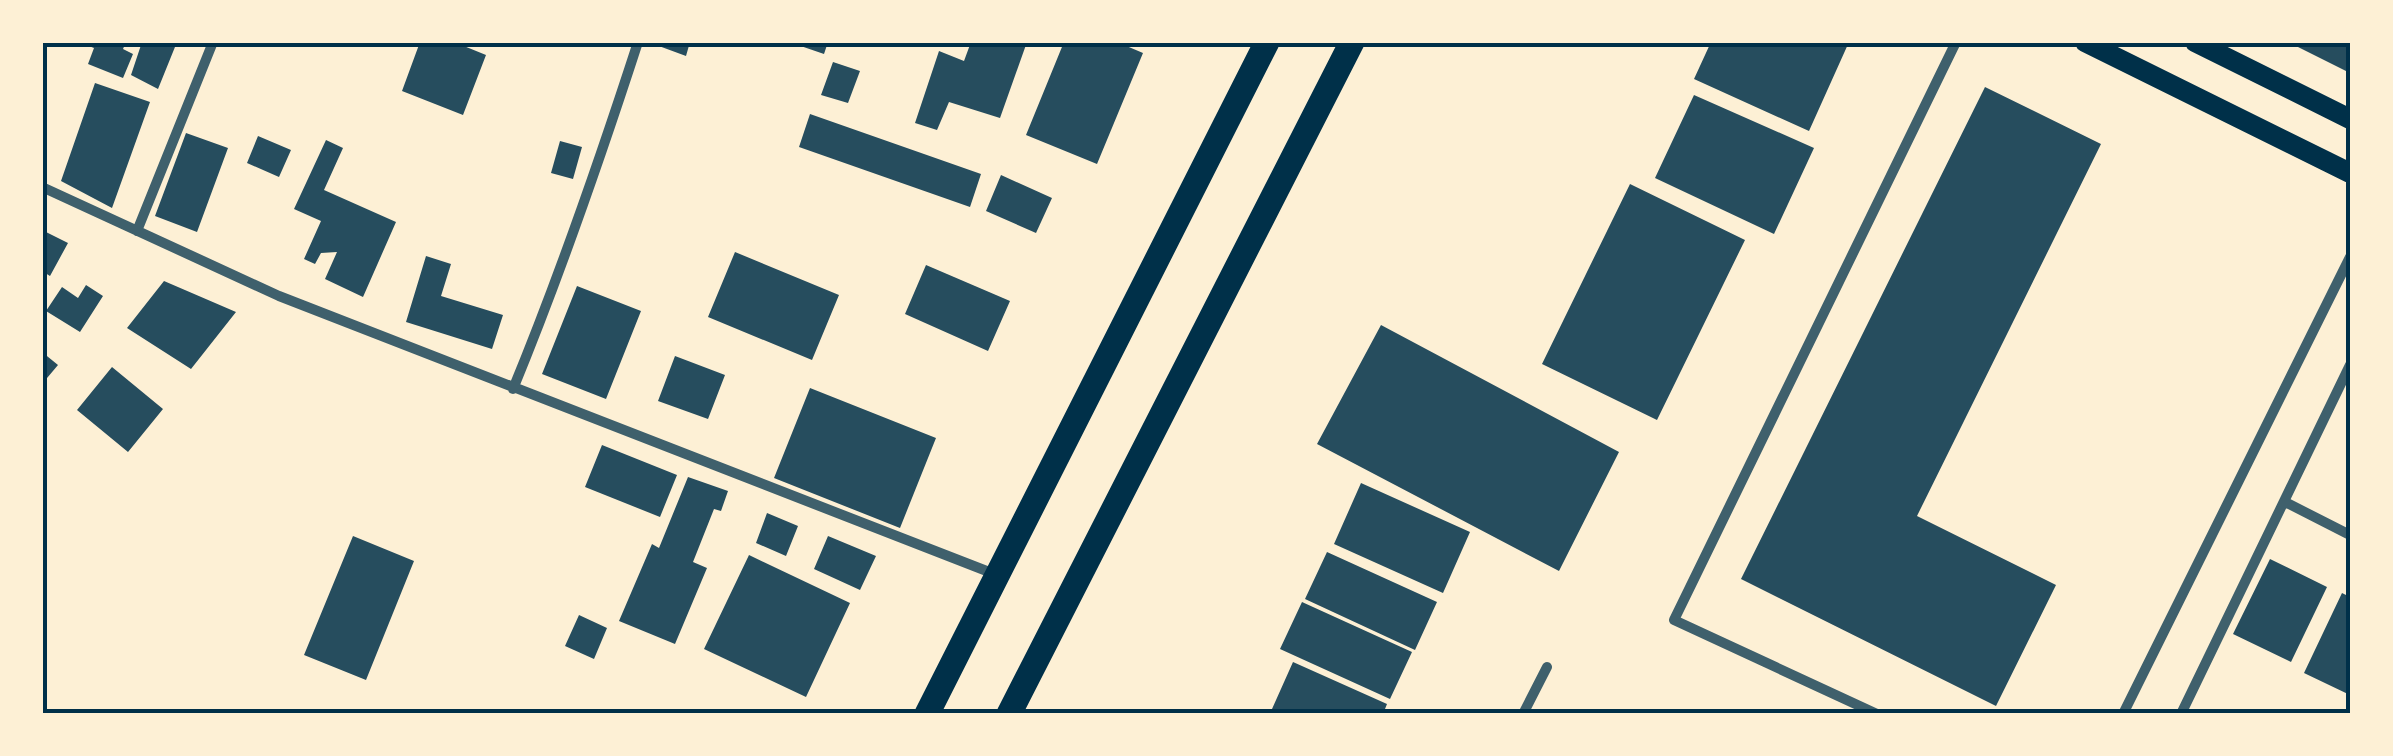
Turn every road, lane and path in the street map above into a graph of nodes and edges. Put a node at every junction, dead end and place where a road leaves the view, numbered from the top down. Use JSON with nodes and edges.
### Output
{"nodes":[{"id":1,"x":213,"y":42,"type":"edge"},
{"id":2,"x":638,"y":42,"type":"edge"},
{"id":3,"x":1266,"y":42,"type":"edge"},
{"id":4,"x":1352,"y":42,"type":"edge"},
{"id":5,"x":1956,"y":42,"type":"edge"},
{"id":6,"x":2085,"y":42,"type":"edge"},
{"id":7,"x":2196,"y":42,"type":"edge"},
{"id":8,"x":2350,"y":119,"type":"edge"},
{"id":9,"x":2350,"y":174,"type":"edge"},
{"id":10,"x":42,"y":187,"type":"edge"},
{"id":11,"x":137,"y":231,"type":"junction"},
{"id":12,"x":2350,"y":258,"type":"edge"},
{"id":13,"x":2350,"y":365,"type":"edge"},
{"id":14,"x":513,"y":389,"type":"junction"},
{"id":15,"x":2285,"y":502,"type":"junction"},
{"id":16,"x":2350,"y":535,"type":"edge"},
{"id":17,"x":998,"y":576,"type":"junction"},
{"id":18,"x":1547,"y":667,"type":"dead end"},
{"id":19,"x":927,"y":714,"type":"edge"},
{"id":20,"x":1009,"y":714,"type":"edge"},
{"id":21,"x":1523,"y":714,"type":"edge"},
{"id":22,"x":1877,"y":714,"type":"edge"},
{"id":23,"x":2122,"y":714,"type":"edge"},
{"id":24,"x":2181,"y":714,"type":"edge"}],
"edges":[{"from":1,"to":11,"type":"street"},
{"from":2,"to":14,"type":"street"},
{"from":3,"to":17,"type":"main road"},
{"from":4,"to":20,"type":"main road"},
{"from":5,"to":22,"type":"street"},
{"from":6,"to":9,"type":"main road"},
{"from":7,"to":8,"type":"main road"},
{"from":10,"to":11,"type":"street"},
{"from":11,"to":14,"type":"street"},
{"from":12,"to":23,"type":"street"},
{"from":13,"to":15,"type":"street"},
{"from":14,"to":17,"type":"street"},
{"from":15,"to":16,"type":"street"},
{"from":15,"to":24,"type":"street"},
{"from":17,"to":19,"type":"main road"},
{"from":18,"to":21,"type":"street"}]}
